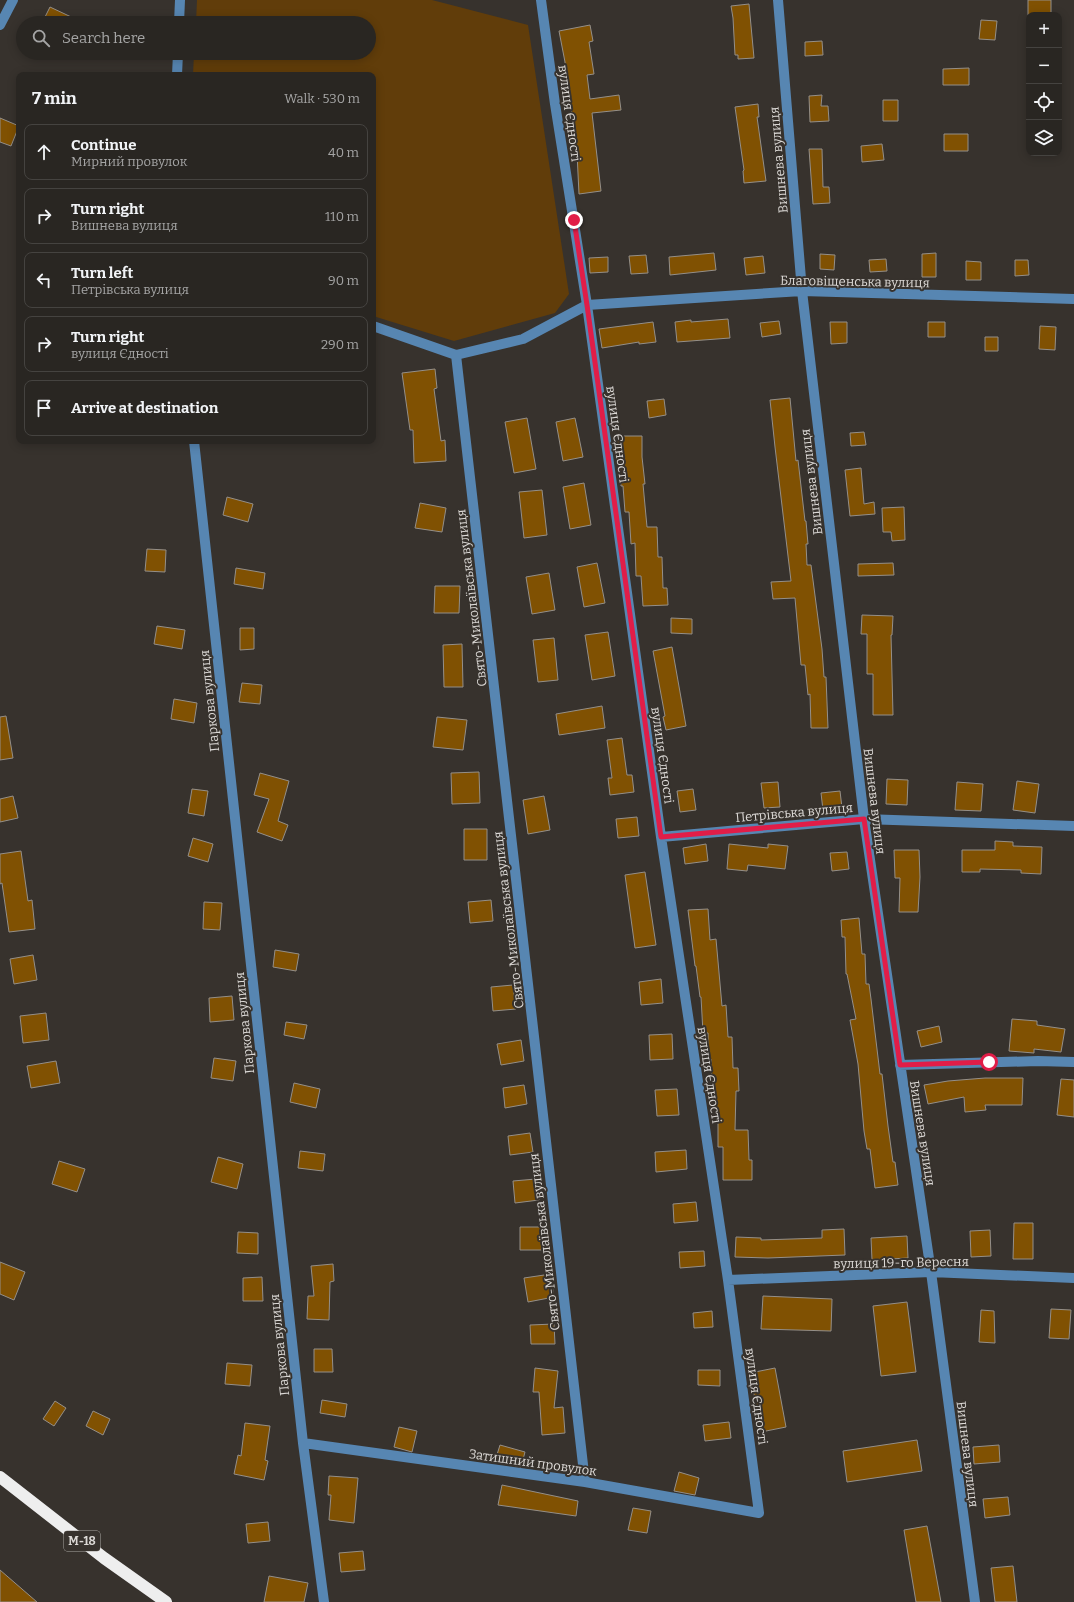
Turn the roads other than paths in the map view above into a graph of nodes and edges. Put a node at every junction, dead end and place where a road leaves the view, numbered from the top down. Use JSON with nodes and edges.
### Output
{"nodes":[{"id":1,"x":13,"y":0,"type":"edge"},
{"id":2,"x":180,"y":0,"type":"edge"},
{"id":3,"x":541,"y":0,"type":"edge"},
{"id":4,"x":778,"y":0,"type":"edge"},
{"id":5,"x":179,"y":16,"type":"edge"},
{"id":6,"x":0,"y":25,"type":"edge"},
{"id":7,"x":178,"y":60,"type":"edge"},
{"id":8,"x":177,"y":72,"type":"edge"},
{"id":9,"x":802,"y":291,"type":"junction"},
{"id":10,"x":1074,"y":299,"type":"edge"},
{"id":11,"x":587,"y":305,"type":"junction"},
{"id":12,"x":376,"y":327,"type":"edge"},
{"id":13,"x":456,"y":355,"type":"junction"},
{"id":14,"x":194,"y":444,"type":"edge"},
{"id":15,"x":864,"y":819,"type":"junction"},
{"id":16,"x":1074,"y":826,"type":"edge"},
{"id":17,"x":661,"y":837,"type":"junction"},
{"id":18,"x":1074,"y":1062,"type":"edge"},
{"id":19,"x":900,"y":1065,"type":"junction"},
{"id":20,"x":931,"y":1272,"type":"junction"},
{"id":21,"x":1074,"y":1278,"type":"edge"},
{"id":22,"x":728,"y":1280,"type":"junction"},
{"id":23,"x":303,"y":1443,"type":"junction"},
{"id":24,"x":0,"y":1477,"type":"edge"},
{"id":25,"x":585,"y":1482,"type":"junction"},
{"id":26,"x":759,"y":1512,"type":"joint"},
{"id":27,"x":166,"y":1602,"type":"edge"},
{"id":28,"x":324,"y":1602,"type":"edge"},
{"id":29,"x":975,"y":1602,"type":"edge"}],
"edges":[{"from":1,"to":6,"type":"street"},
{"from":2,"to":5,"type":"street"},
{"from":3,"to":11,"type":"street","name":"вулиця Єдності"},
{"from":4,"to":9,"type":"street","name":"Вишнева вулиця"},
{"from":7,"to":8,"type":"street"},
{"from":9,"to":10,"type":"street","name":"Благовіщенська вулиця"},
{"from":9,"to":11,"type":"street","name":"Благовіщенська вулиця"},
{"from":9,"to":15,"type":"street","name":"Вишнева вулиця"},
{"from":11,"to":13,"type":"street"},
{"from":11,"to":17,"type":"street","name":"вулиця Єдності"},
{"from":12,"to":13,"type":"street"},
{"from":13,"to":25,"type":"street","name":"Свято-Миколаївська вулиця"},
{"from":14,"to":23,"type":"street","name":"Паркова вулиця"},
{"from":15,"to":16,"type":"street","name":"Петрівська вулиця"},
{"from":15,"to":17,"type":"street","name":"Петрівська вулиця"},
{"from":15,"to":19,"type":"street","name":"Вишнева вулиця"},
{"from":17,"to":22,"type":"street","name":"вулиця Єдності"},
{"from":18,"to":19,"type":"street"},
{"from":19,"to":20,"type":"street","name":"Вишнева вулиця"},
{"from":20,"to":21,"type":"street","name":"вулиця 19-го Вересня"},
{"from":20,"to":22,"type":"street","name":"вулиця 19-го Вересня"},
{"from":20,"to":29,"type":"street","name":"Вишнева вулиця"},
{"from":22,"to":26,"type":"street","name":"вулиця Єдності"},
{"from":23,"to":25,"type":"street","name":"Затишний провулок"},
{"from":23,"to":28,"type":"street","name":"Паркова вулиця"},
{"from":24,"to":27,"type":"highway","number":"М-18"},
{"from":25,"to":26,"type":"street","name":"Затишний провулок"}]}
